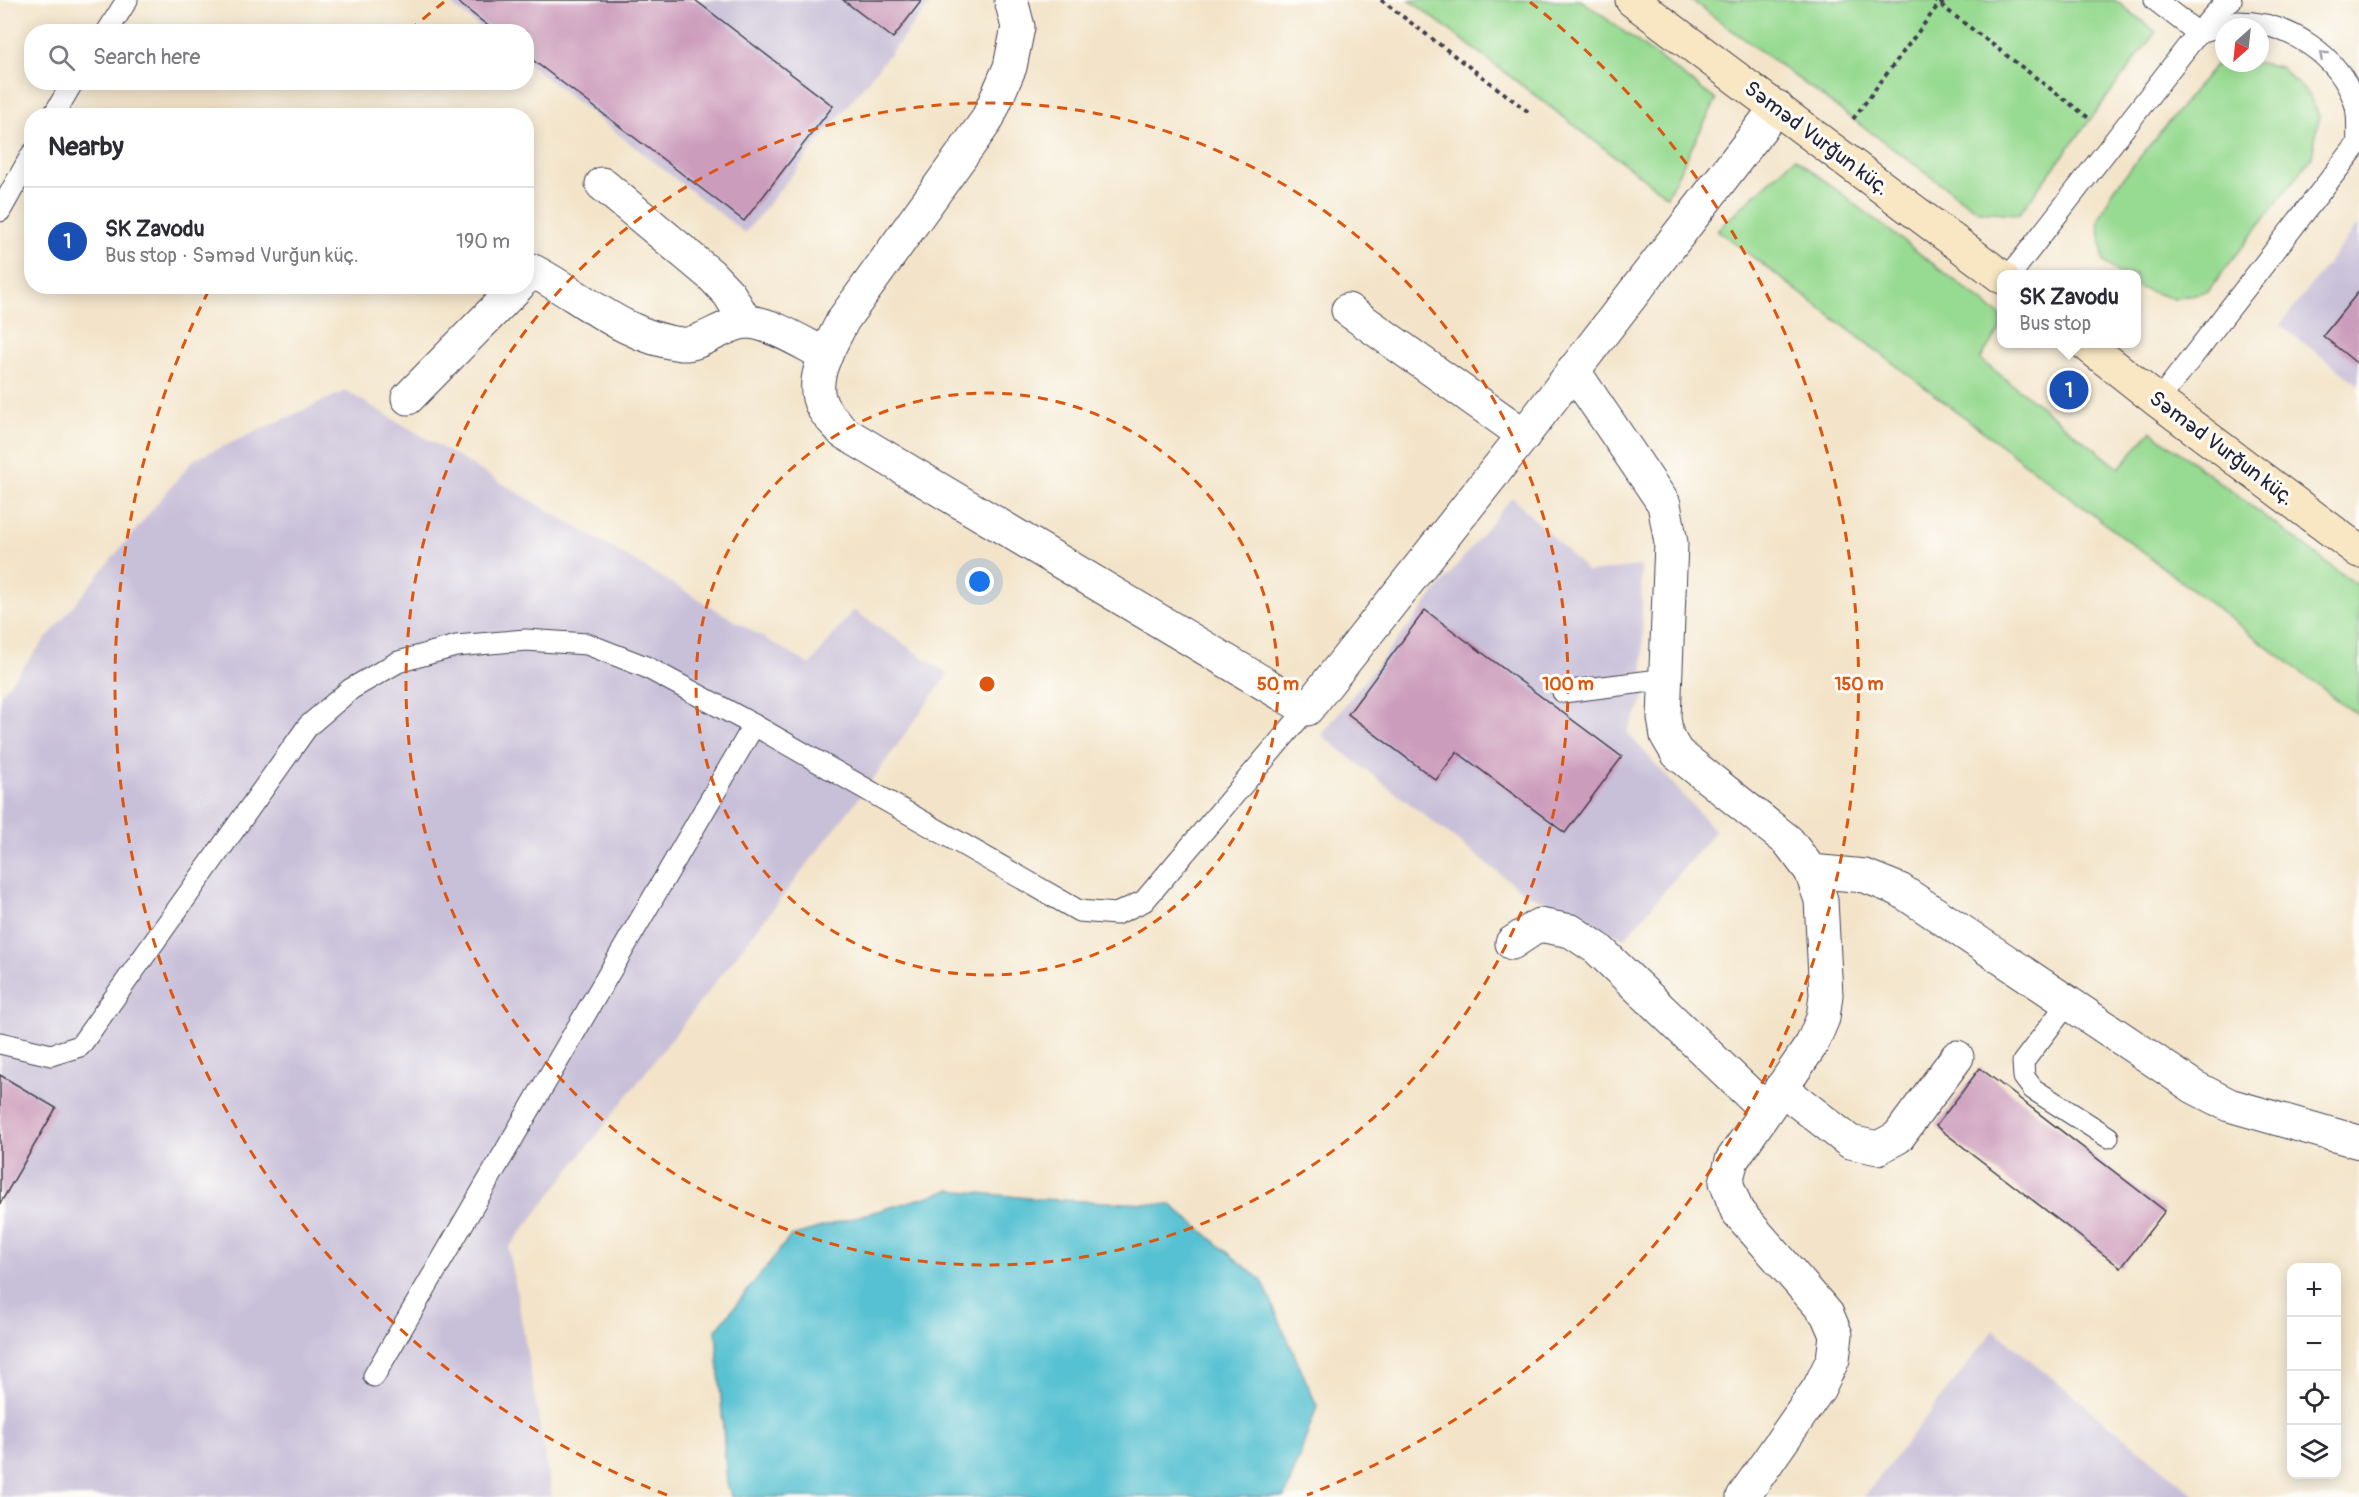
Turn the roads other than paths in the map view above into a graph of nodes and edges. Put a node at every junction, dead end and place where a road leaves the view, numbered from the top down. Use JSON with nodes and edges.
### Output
{"nodes":[{"id":1,"x":127,"y":0,"type":"edge"},
{"id":2,"x":1011,"y":0,"type":"edge"},
{"id":3,"x":1632,"y":0,"type":"edge"},
{"id":4,"x":2155,"y":0,"type":"edge"},
{"id":5,"x":2230,"y":0,"type":"edge"},
{"id":6,"x":112,"y":24,"type":"edge"},
{"id":7,"x":2198,"y":33,"type":"junction"},
{"id":8,"x":69,"y":90,"type":"edge"},
{"id":9,"x":1777,"y":107,"type":"junction"},
{"id":10,"x":58,"y":108,"type":"edge"},
{"id":11,"x":2358,"y":144,"type":"edge"},
{"id":12,"x":24,"y":168,"type":"edge"},
{"id":13,"x":602,"y":184,"type":"dead end"},
{"id":14,"x":0,"y":211,"type":"edge"},
{"id":15,"x":2014,"y":270,"type":"edge"},
{"id":16,"x":1997,"y":274,"type":"edge"},
{"id":17,"x":534,"y":278,"type":"edge"},
{"id":18,"x":509,"y":294,"type":"edge"},
{"id":19,"x":1348,"y":310,"type":"dead end"},
{"id":20,"x":746,"y":322,"type":"junction"},
{"id":21,"x":2091,"y":348,"type":"edge"},
{"id":22,"x":826,"y":355,"type":"junction"},
{"id":23,"x":1573,"y":370,"type":"junction"},
{"id":24,"x":408,"y":398,"type":"dead end"},
{"id":25,"x":2158,"y":401,"type":"junction"},
{"id":26,"x":1524,"y":435,"type":"junction"},
{"id":27,"x":2359,"y":551,"type":"edge"},
{"id":28,"x":1667,"y":679,"type":"junction"},
{"id":29,"x":1563,"y":692,"type":"dead end"},
{"id":30,"x":1307,"y":709,"type":"junction"},
{"id":31,"x":754,"y":725,"type":"junction"},
{"id":32,"x":1811,"y":871,"type":"junction"},
{"id":33,"x":1512,"y":943,"type":"dead end"},
{"id":34,"x":2067,"y":1003,"type":"junction"},
{"id":35,"x":0,"y":1043,"type":"edge"},
{"id":36,"x":1957,"y":1057,"type":"dead end"},
{"id":37,"x":1773,"y":1100,"type":"junction"},
{"id":38,"x":2108,"y":1137,"type":"dead end"},
{"id":39,"x":2359,"y":1142,"type":"edge"},
{"id":40,"x":374,"y":1376,"type":"dead end"},
{"id":41,"x":1743,"y":1497,"type":"edge"}],
"edges":[{"from":1,"to":6,"type":"lane"},
{"from":2,"to":22,"type":"street"},
{"from":3,"to":9,"type":"main road","name":"Səməd Vurğun küç."},
{"from":4,"to":7,"type":"lane"},
{"from":5,"to":7,"type":"lane"},
{"from":11,"to":7,"type":"lane","one_way":true},
{"from":7,"to":15,"type":"lane"},
{"from":8,"to":10,"type":"lane"},
{"from":9,"to":16,"type":"main road","name":"Səməd Vurğun küç."},
{"from":9,"to":23,"type":"street"},
{"from":11,"to":25,"type":"lane"},
{"from":12,"to":14,"type":"lane"},
{"from":13,"to":20,"type":"street"},
{"from":17,"to":20,"type":"street"},
{"from":18,"to":24,"type":"street"},
{"from":19,"to":26,"type":"street"},
{"from":20,"to":22,"type":"street"},
{"from":21,"to":25,"type":"main road","name":"Səməd Vurğun küç."},
{"from":22,"to":30,"type":"street"},
{"from":23,"to":26,"type":"street"},
{"from":23,"to":28,"type":"street"},
{"from":25,"to":27,"type":"main road","name":"Səməd Vurğun küç."},
{"from":26,"to":30,"type":"street"},
{"from":28,"to":29,"type":"lane"},
{"from":28,"to":32,"type":"street"},
{"from":30,"to":31,"type":"lane"},
{"from":31,"to":35,"type":"lane"},
{"from":31,"to":40,"type":"lane"},
{"from":32,"to":34,"type":"street"},
{"from":32,"to":37,"type":"street"},
{"from":33,"to":37,"type":"street"},
{"from":34,"to":38,"type":"lane"},
{"from":34,"to":39,"type":"street"},
{"from":36,"to":37,"type":"street"},
{"from":37,"to":41,"type":"street"}]}
